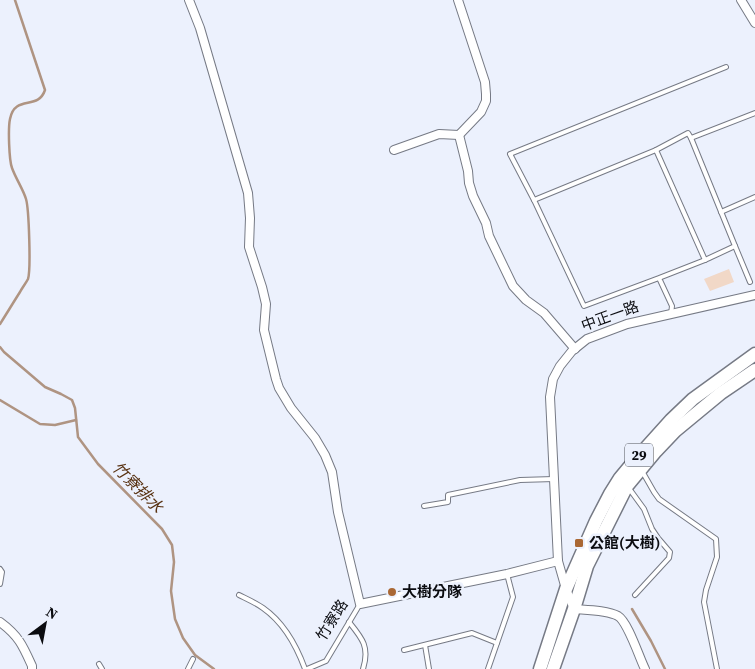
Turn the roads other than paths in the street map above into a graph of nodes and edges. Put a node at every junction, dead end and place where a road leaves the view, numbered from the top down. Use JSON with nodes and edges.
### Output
{"nodes":[{"id":1,"x":189,"y":0,"type":"edge"},
{"id":2,"x":458,"y":0,"type":"edge"},
{"id":3,"x":740,"y":0,"type":"edge"},
{"id":4,"x":755,"y":23,"type":"edge"},
{"id":5,"x":726,"y":67,"type":"dead end"},
{"id":6,"x":755,"y":112,"type":"edge"},
{"id":7,"x":458,"y":135,"type":"junction"},
{"id":8,"x":691,"y":138,"type":"junction"},
{"id":9,"x":394,"y":150,"type":"dead end"},
{"id":10,"x":656,"y":150,"type":"junction"},
{"id":11,"x":755,"y":197,"type":"edge"},
{"id":12,"x":534,"y":200,"type":"junction"},
{"id":13,"x":721,"y":212,"type":"junction"},
{"id":14,"x":735,"y":246,"type":"junction"},
{"id":15,"x":705,"y":260,"type":"junction"},
{"id":16,"x":658,"y":278,"type":"junction"},
{"id":17,"x":750,"y":282,"type":"dead end"},
{"id":18,"x":755,"y":295,"type":"edge"},
{"id":19,"x":671,"y":314,"type":"junction"},
{"id":20,"x":575,"y":349,"type":"junction"},
{"id":21,"x":755,"y":354,"type":"edge"},
{"id":22,"x":755,"y":370,"type":"edge"},
{"id":23,"x":641,"y":469,"type":"junction"},
{"id":24,"x":554,"y":478,"type":"junction"},
{"id":25,"x":627,"y":486,"type":"junction"},
{"id":26,"x":424,"y":506,"type":"dead end"},
{"id":27,"x":558,"y":561,"type":"junction"},
{"id":28,"x":0,"y":569,"type":"edge"},
{"id":29,"x":507,"y":574,"type":"junction"},
{"id":30,"x":0,"y":584,"type":"edge"},
{"id":31,"x":566,"y":589,"type":"junction"},
{"id":32,"x":239,"y":595,"type":"dead end"},
{"id":33,"x":635,"y":595,"type":"dead end"},
{"id":34,"x":360,"y":604,"type":"junction"},
{"id":35,"x":574,"y":609,"type":"junction"},
{"id":36,"x":0,"y":622,"type":"edge"},
{"id":37,"x":349,"y":622,"type":"junction"},
{"id":38,"x":497,"y":643,"type":"junction"},
{"id":39,"x":425,"y":645,"type":"junction"},
{"id":40,"x":404,"y":650,"type":"dead end"},
{"id":41,"x":193,"y":659,"type":"dead end"},
{"id":42,"x":99,"y":664,"type":"dead end"},
{"id":43,"x":32,"y":669,"type":"edge"},
{"id":44,"x":102,"y":669,"type":"edge"},
{"id":45,"x":188,"y":669,"type":"edge"},
{"id":46,"x":306,"y":669,"type":"edge"},
{"id":47,"x":363,"y":669,"type":"edge"},
{"id":48,"x":429,"y":669,"type":"edge"},
{"id":49,"x":488,"y":669,"type":"edge"},
{"id":50,"x":540,"y":669,"type":"edge"},
{"id":51,"x":553,"y":669,"type":"edge"},
{"id":52,"x":644,"y":669,"type":"edge"},
{"id":53,"x":717,"y":669,"type":"edge"}],
"edges":[{"from":1,"to":34,"type":"street"},
{"from":2,"to":7,"type":"street"},
{"from":3,"to":4,"type":"street"},
{"from":5,"to":12,"type":"lane"},
{"from":6,"to":8,"type":"lane"},
{"from":7,"to":9,"type":"street"},
{"from":7,"to":20,"type":"street"},
{"from":8,"to":10,"type":"lane"},
{"from":8,"to":13,"type":"lane"},
{"from":10,"to":12,"type":"lane"},
{"from":10,"to":15,"type":"lane"},
{"from":11,"to":13,"type":"lane"},
{"from":12,"to":16,"type":"lane"},
{"from":13,"to":14,"type":"lane"},
{"from":14,"to":15,"type":"lane"},
{"from":14,"to":17,"type":"lane"},
{"from":15,"to":16,"type":"lane"},
{"from":16,"to":19,"type":"lane"},
{"from":18,"to":19,"type":"street","name":"中正一路"},
{"from":19,"to":20,"type":"street","name":"中正一路"},
{"from":20,"to":24,"type":"street","name":"中正一路"},
{"from":21,"to":31,"type":"main road","number":"29"},
{"from":22,"to":23,"type":"main road","number":"29"},
{"from":23,"to":25,"type":"main road","number":"29"},
{"from":23,"to":53,"type":"lane"},
{"from":24,"to":26,"type":"lane"},
{"from":24,"to":27,"type":"street","name":"中正一路"},
{"from":25,"to":33,"type":"lane"},
{"from":25,"to":35,"type":"main road","number":"29"},
{"from":27,"to":29,"type":"street","name":"竹寮路"},
{"from":27,"to":31,"type":"street"},
{"from":28,"to":30,"type":"lane"},
{"from":29,"to":34,"type":"street","name":"竹寮路"},
{"from":29,"to":38,"type":"lane"},
{"from":31,"to":35,"type":"street"},
{"from":31,"to":50,"type":"main road","number":"29"},
{"from":32,"to":46,"type":"lane"},
{"from":34,"to":37,"type":"lane","name":"竹寮路"},
{"from":35,"to":51,"type":"main road","number":"29"},
{"from":35,"to":52,"type":"street"},
{"from":36,"to":43,"type":"street"},
{"from":37,"to":46,"type":"lane","name":"竹寮路"},
{"from":37,"to":47,"type":"lane"},
{"from":38,"to":39,"type":"lane"},
{"from":38,"to":49,"type":"lane"},
{"from":39,"to":40,"type":"lane"},
{"from":39,"to":48,"type":"lane"},
{"from":41,"to":45,"type":"lane"},
{"from":42,"to":44,"type":"lane"}]}
